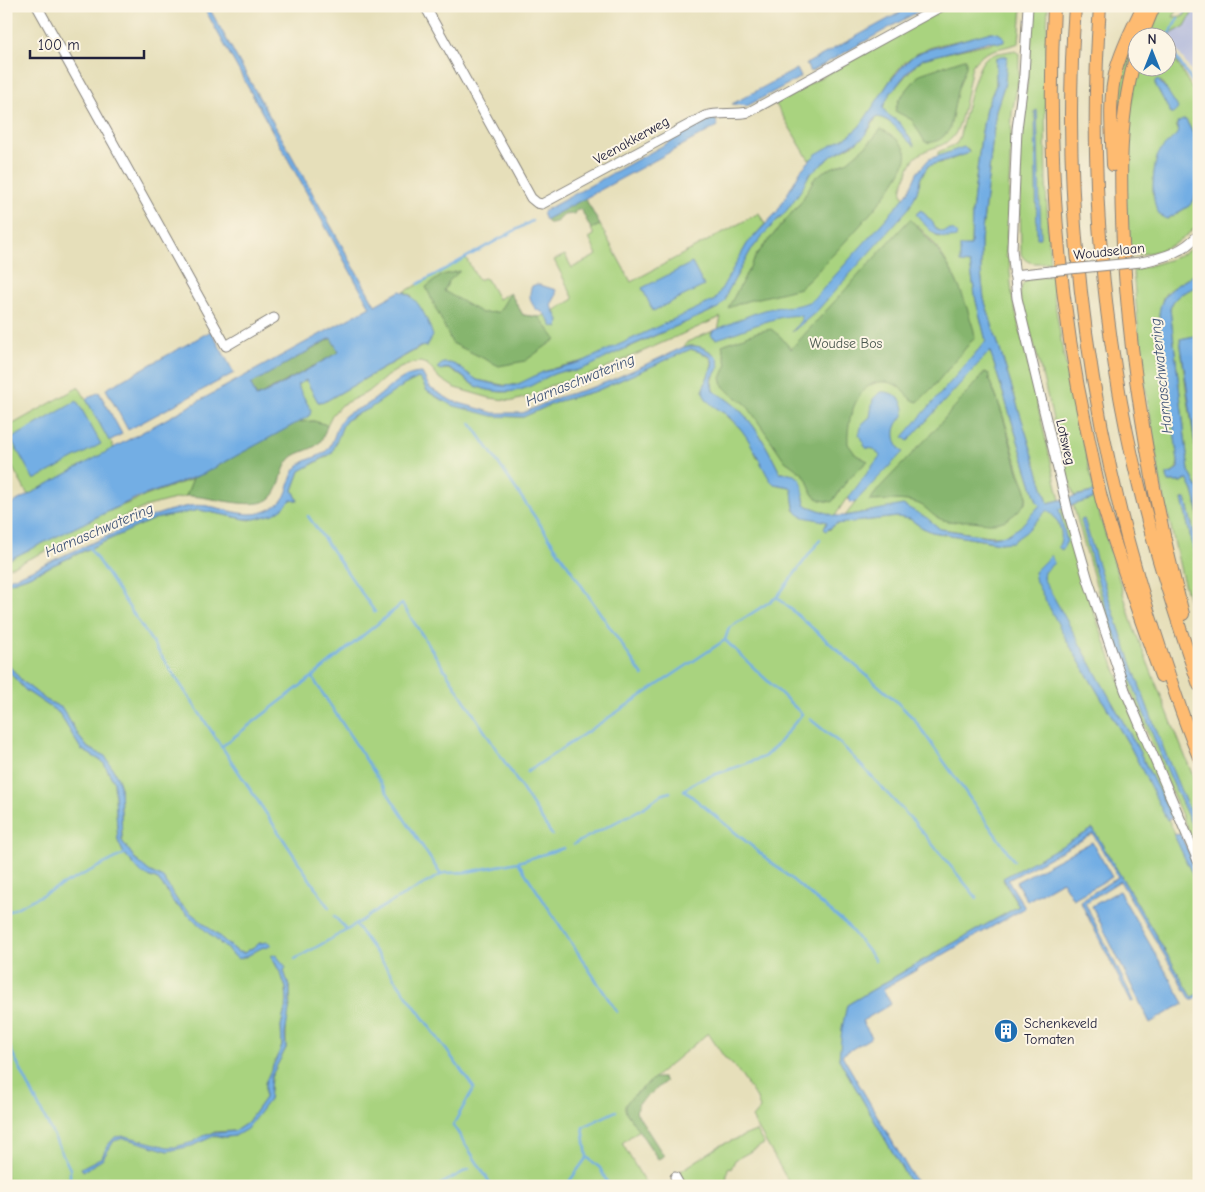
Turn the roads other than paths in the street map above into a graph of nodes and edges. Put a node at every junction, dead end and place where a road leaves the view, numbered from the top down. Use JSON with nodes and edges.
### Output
{"nodes":[{"id":1,"x":37,"y":6,"type":"edge"},
{"id":2,"x":426,"y":6,"type":"edge"},
{"id":3,"x":942,"y":6,"type":"edge"},
{"id":4,"x":1028,"y":6,"type":"edge"},
{"id":5,"x":1054,"y":6,"type":"edge"},
{"id":6,"x":1075,"y":6,"type":"edge"},
{"id":7,"x":1100,"y":6,"type":"edge"},
{"id":8,"x":1143,"y":6,"type":"edge"},
{"id":9,"x":1154,"y":6,"type":"edge"},
{"id":10,"x":1145,"y":28,"type":"edge"},
{"id":11,"x":1129,"y":78,"type":"edge"},
{"id":12,"x":1199,"y":234,"type":"edge"},
{"id":13,"x":1124,"y":259,"type":"junction"},
{"id":14,"x":1014,"y":275,"type":"junction"},
{"id":15,"x":274,"y":318,"type":"dead end"},
{"id":16,"x":1199,"y":663,"type":"edge"},
{"id":17,"x":1199,"y":685,"type":"edge"},
{"id":18,"x":1192,"y":741,"type":"junction"},
{"id":19,"x":1199,"y":757,"type":"edge"},
{"id":20,"x":1199,"y":863,"type":"edge"},
{"id":21,"x":675,"y":1177,"type":"dead end"},
{"id":22,"x":680,"y":1186,"type":"edge"}],
"edges":[{"from":1,"to":15,"type":"street"},
{"from":2,"to":3,"type":"street","name":"Veenakkerweg"},
{"from":4,"to":14,"type":"street","name":"Lotsweg"},
{"from":5,"to":18,"type":"highway"},
{"from":6,"to":18,"type":"highway"},
{"from":7,"to":17,"type":"highway"},
{"from":8,"to":13,"type":"highway"},
{"from":9,"to":10,"type":"highway"},
{"from":11,"to":13,"type":"highway"},
{"from":12,"to":14,"type":"street","name":"Woudselaan","bridge":true},
{"from":13,"to":16,"type":"highway"},
{"from":14,"to":20,"type":"street","name":"Lotsweg"},
{"from":18,"to":19,"type":"highway"},
{"from":21,"to":22,"type":"street"}]}
